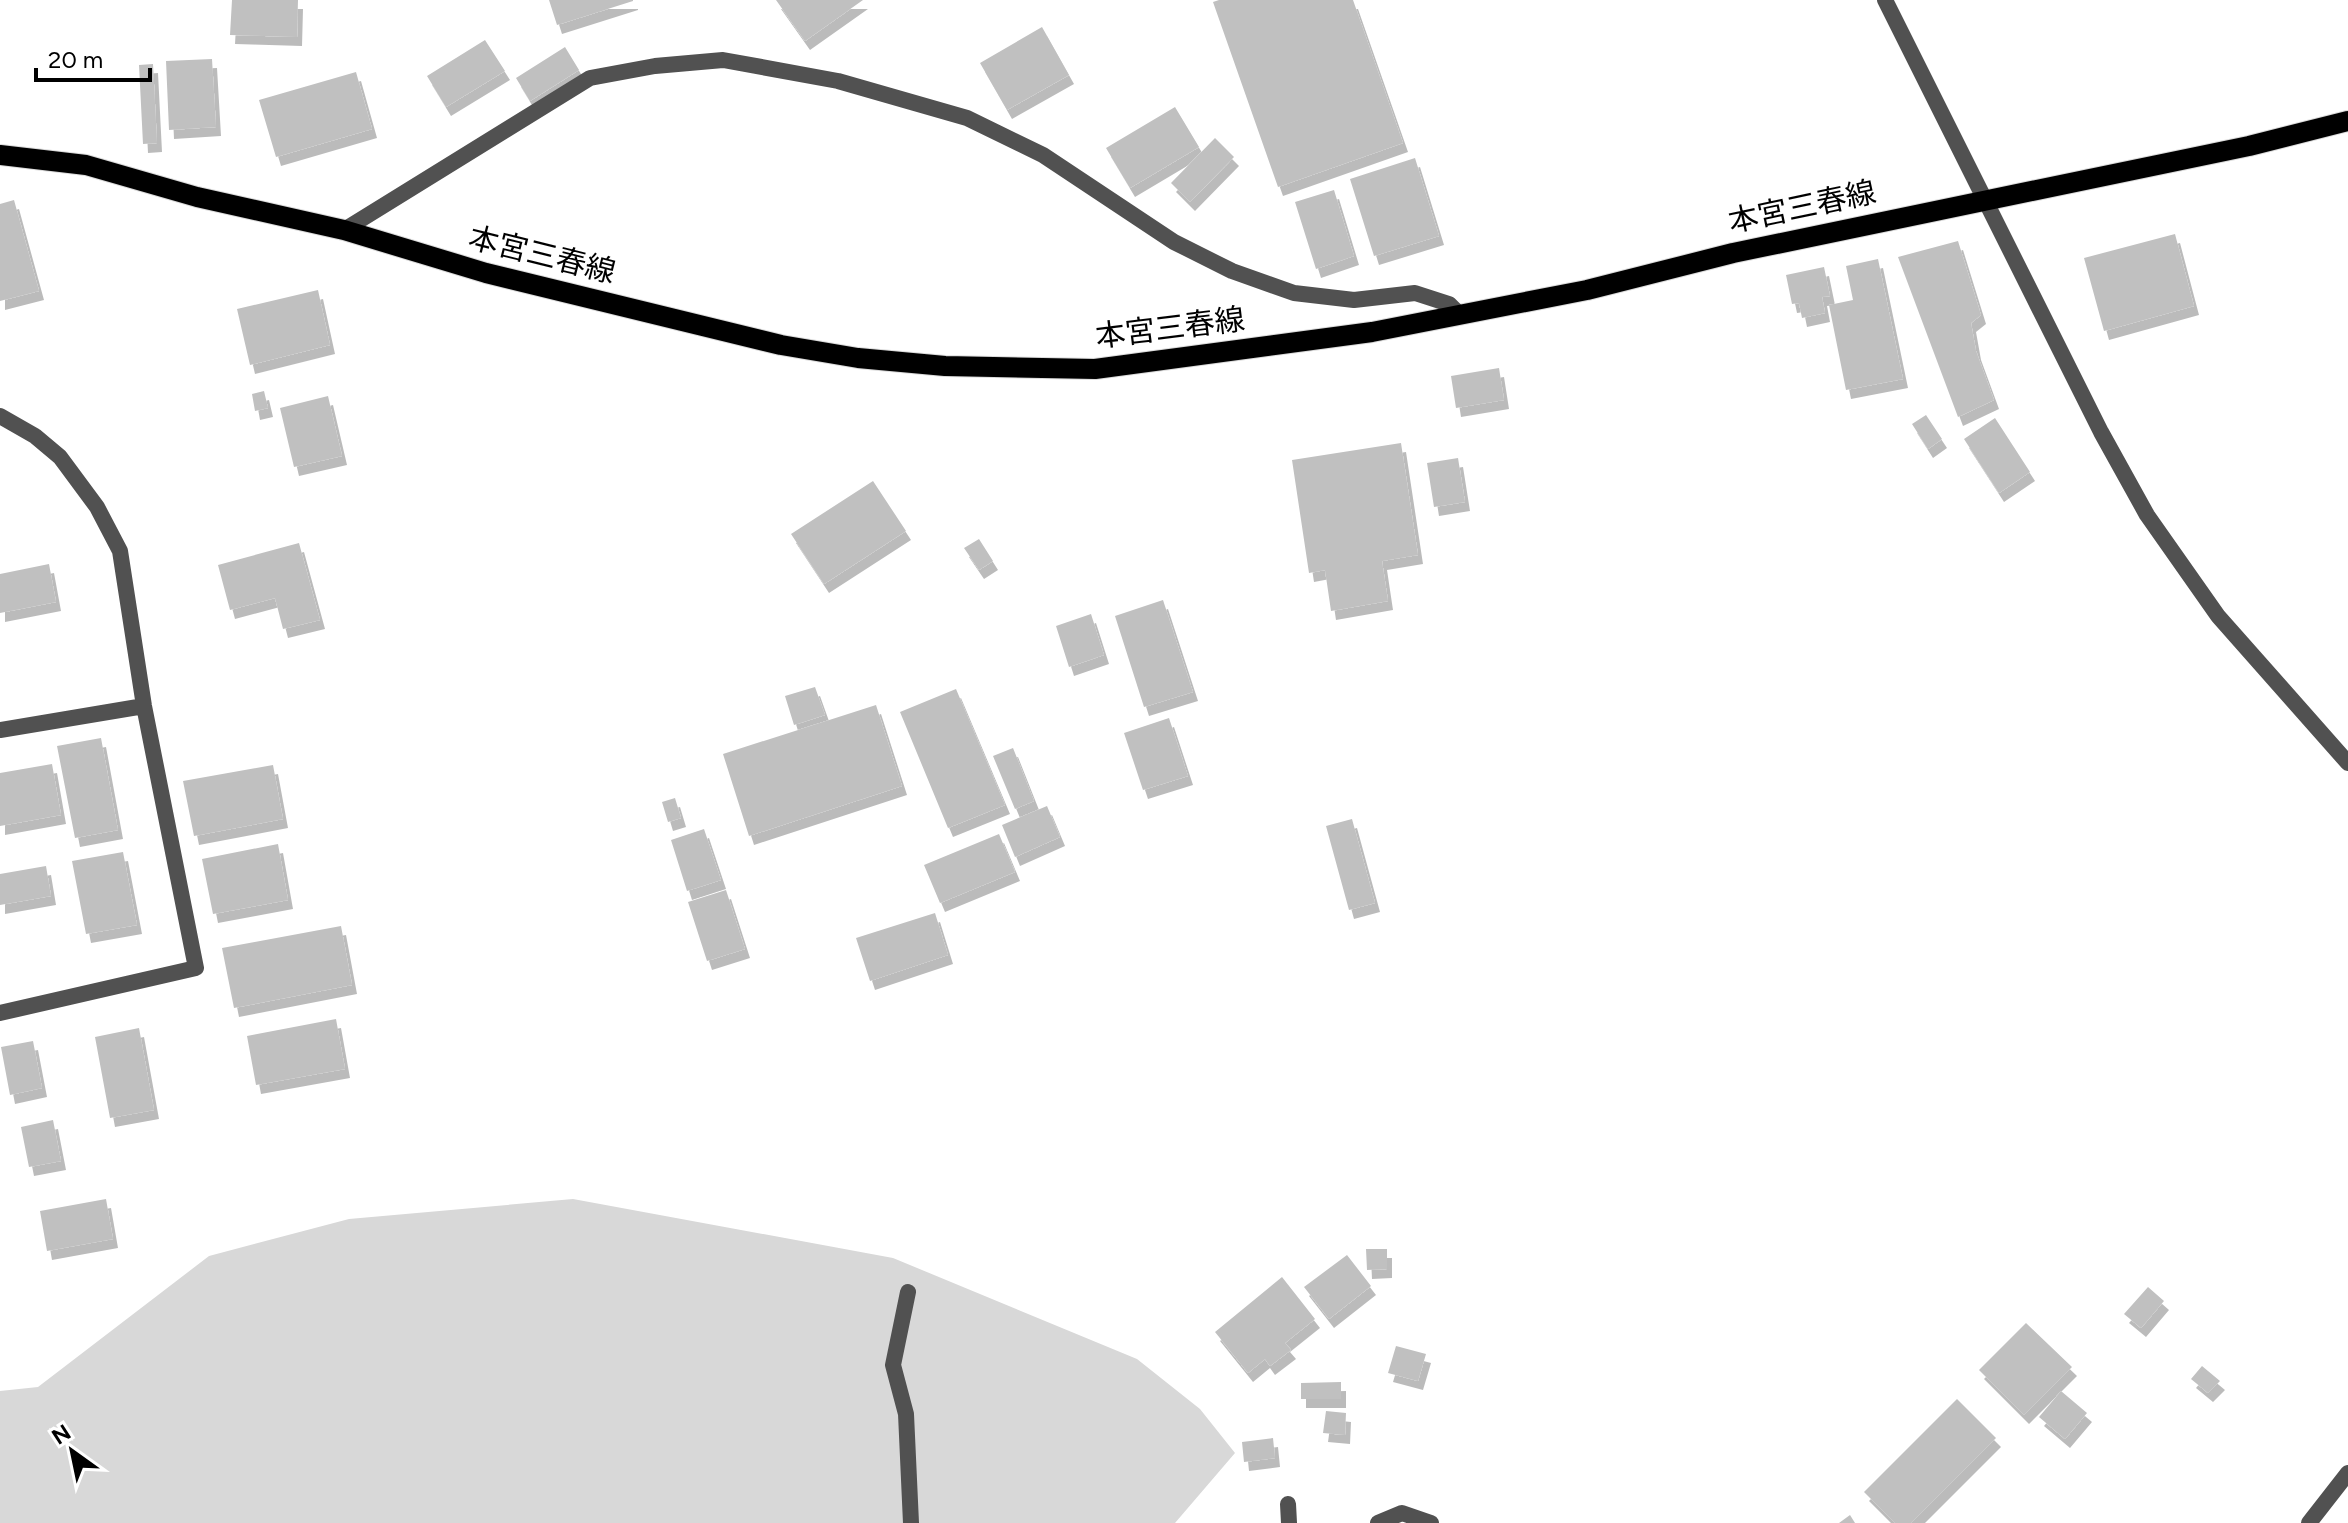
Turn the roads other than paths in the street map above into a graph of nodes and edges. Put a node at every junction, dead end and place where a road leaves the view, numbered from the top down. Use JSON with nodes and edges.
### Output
{"nodes":[{"id":1,"x":1885,"y":0,"type":"edge"},
{"id":2,"x":2348,"y":121,"type":"edge"},
{"id":3,"x":0,"y":155,"type":"edge"},
{"id":4,"x":1986,"y":198,"type":"junction"},
{"id":5,"x":344,"y":230,"type":"junction"},
{"id":6,"x":1460,"y":315,"type":"junction"},
{"id":7,"x":0,"y":416,"type":"edge"},
{"id":8,"x":144,"y":706,"type":"junction"},
{"id":9,"x":0,"y":730,"type":"edge"},
{"id":10,"x":2348,"y":763,"type":"edge"},
{"id":11,"x":0,"y":1013,"type":"edge"},
{"id":12,"x":908,"y":1292,"type":"dead end"},
{"id":13,"x":2348,"y":1473,"type":"edge"},
{"id":14,"x":1288,"y":1504,"type":"dead end"},
{"id":15,"x":911,"y":1523,"type":"edge"},
{"id":16,"x":1289,"y":1523,"type":"edge"},
{"id":17,"x":1378,"y":1523,"type":"edge"},
{"id":18,"x":1431,"y":1523,"type":"edge"},
{"id":19,"x":2309,"y":1523,"type":"edge"}],
"edges":[{"from":1,"to":4,"type":"street"},
{"from":2,"to":4,"type":"main road","name":"本宮三春線"},
{"from":3,"to":5,"type":"main road","name":"本宮三春線"},
{"from":4,"to":6,"type":"main road","name":"本宮三春線"},
{"from":4,"to":10,"type":"street"},
{"from":5,"to":6,"type":"main road","name":"本宮三春線"},
{"from":5,"to":6,"type":"street"},
{"from":7,"to":8,"type":"street"},
{"from":8,"to":9,"type":"street"},
{"from":8,"to":11,"type":"street"},
{"from":12,"to":15,"type":"street"},
{"from":13,"to":19,"type":"street"},
{"from":14,"to":16,"type":"street"},
{"from":17,"to":18,"type":"street"}]}
